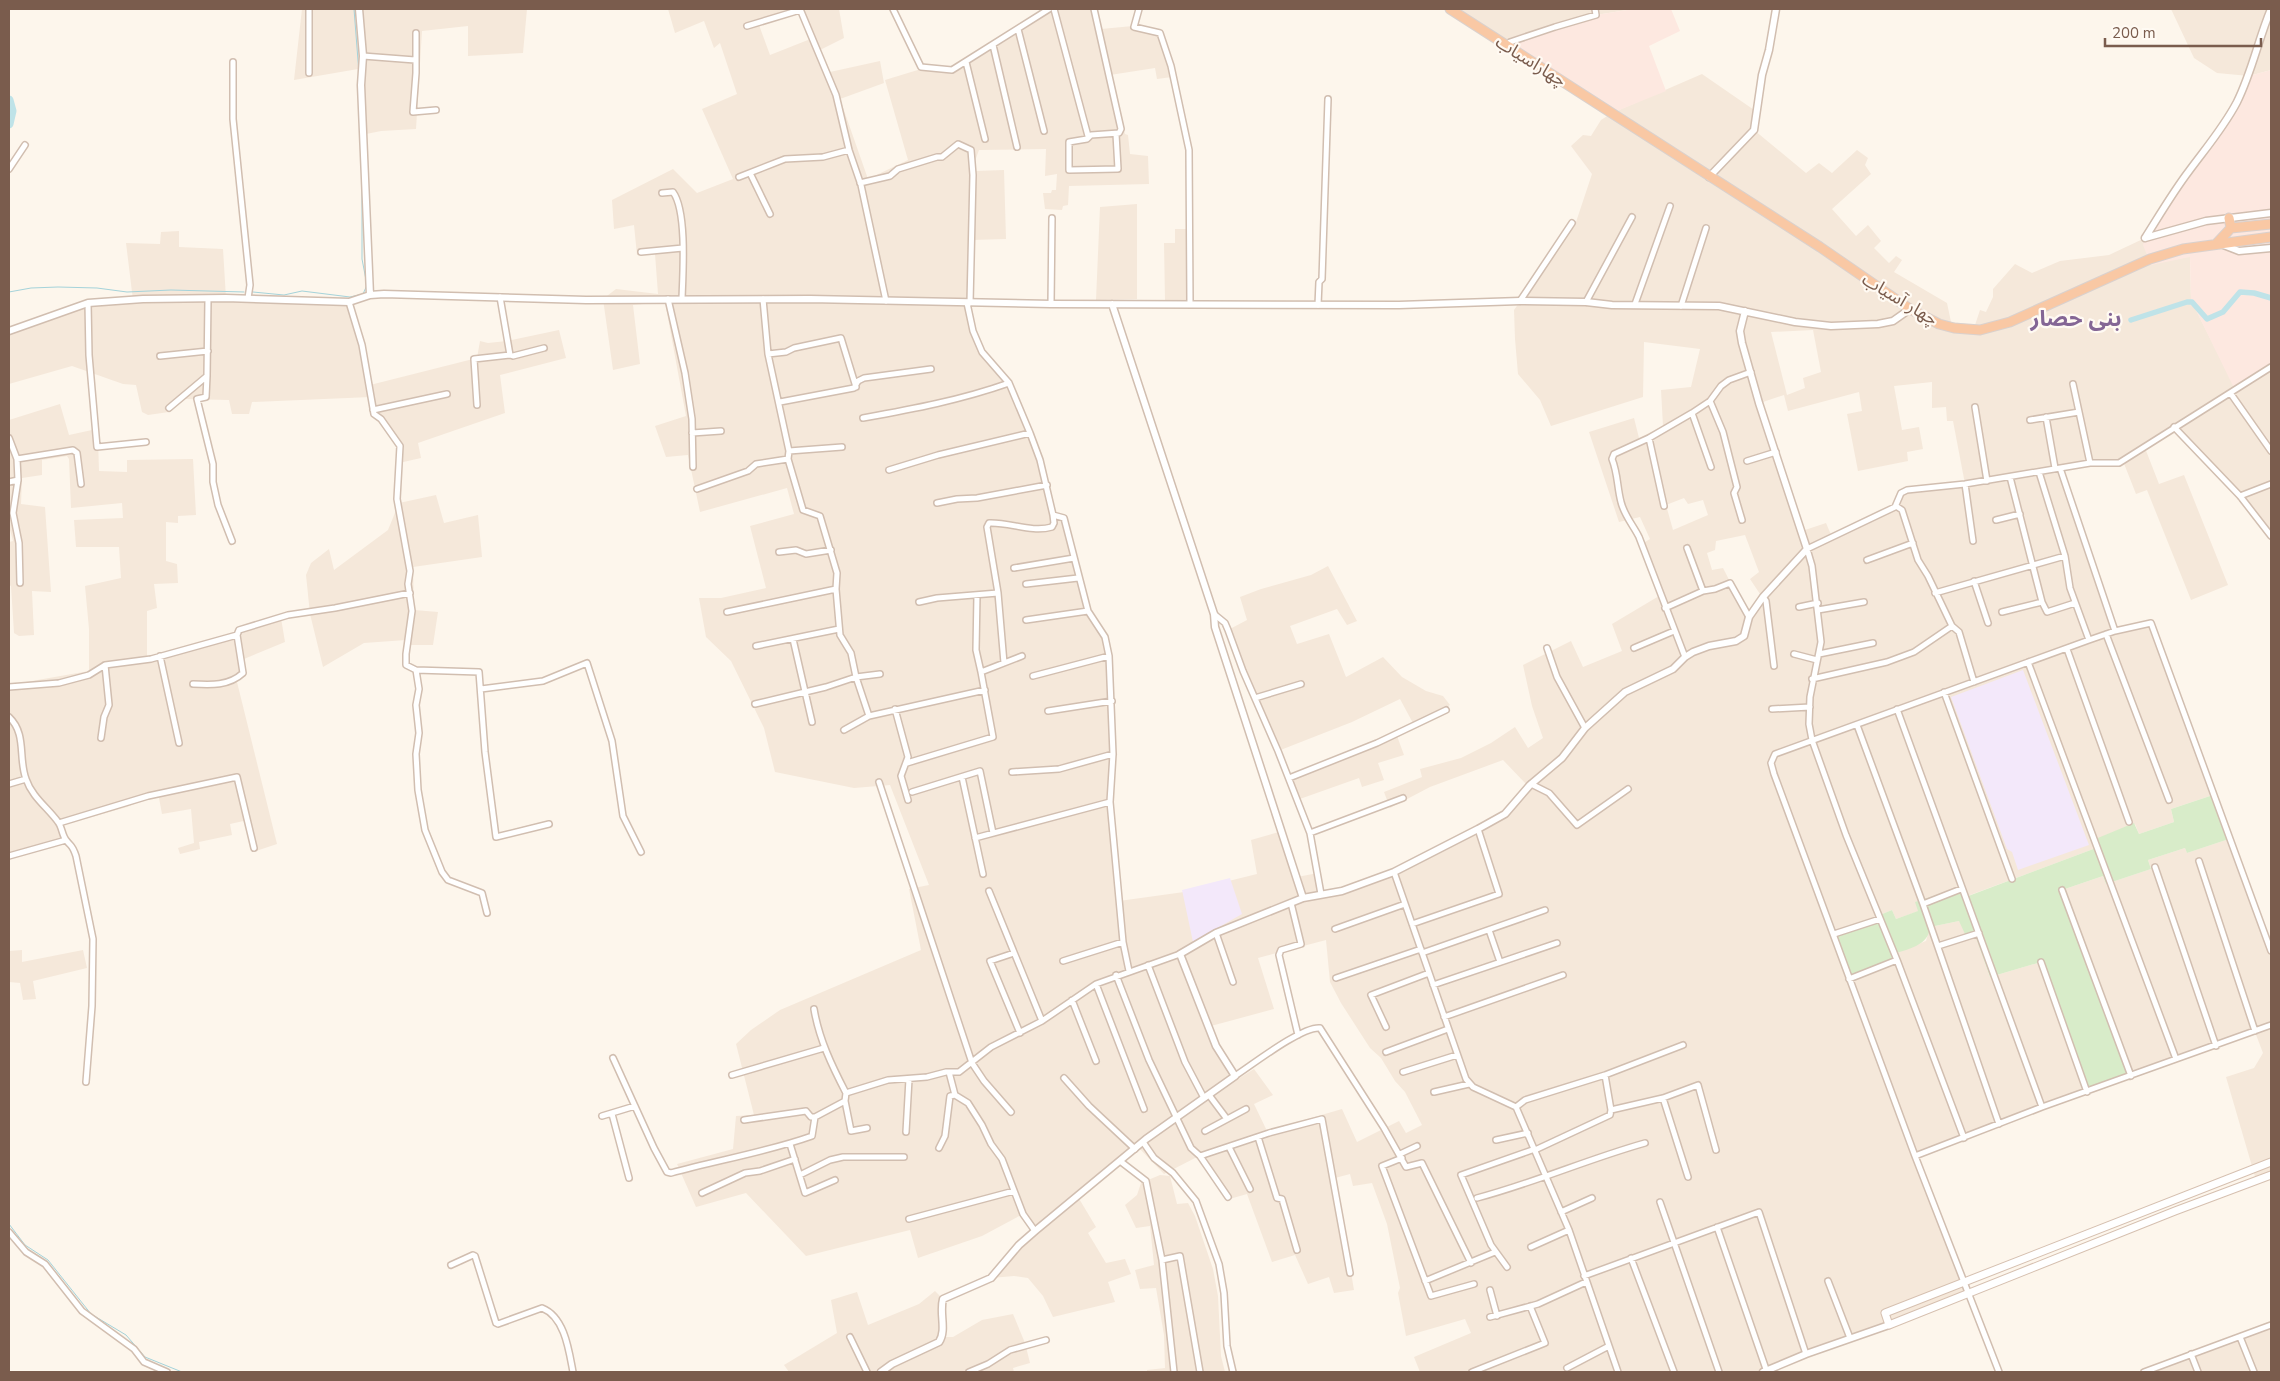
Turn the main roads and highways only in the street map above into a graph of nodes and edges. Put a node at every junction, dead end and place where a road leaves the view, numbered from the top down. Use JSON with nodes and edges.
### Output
{"nodes":[{"id":1,"x":1450,"y":9,"type":"edge"},
{"id":2,"x":1612,"y":113,"type":"joint"},
{"id":3,"x":2229,"y":218,"type":"road end"},
{"id":4,"x":2271,"y":224,"type":"edge"},
{"id":5,"x":2231,"y":228,"type":"junction"},
{"id":6,"x":2271,"y":236,"type":"edge"},
{"id":7,"x":2217,"y":243,"type":"junction"},
{"id":8,"x":2271,"y":1162,"type":"edge"},
{"id":9,"x":2271,"y":1175,"type":"edge"},
{"id":10,"x":2197,"y":1189,"type":"junction"},
{"id":11,"x":2184,"y":1194,"type":"junction"},
{"id":12,"x":2201,"y":1201,"type":"junction"},
{"id":13,"x":2188,"y":1206,"type":"junction"}],
"edges":[{"from":1,"to":2,"type":"highway","name":"چهاراسیاب"},
{"from":2,"to":7,"type":"highway","name":"چهار آسیاب"},
{"from":3,"to":5,"type":"highway"},
{"from":4,"to":5,"type":"highway"},
{"from":5,"to":7,"type":"highway"},
{"from":6,"to":7,"type":"highway","name":"چهار آسیاب"},
{"from":8,"to":10,"type":"main road"},
{"from":9,"to":12,"type":"main road"},
{"from":10,"to":11,"type":"main road"},
{"from":10,"to":12,"type":"main road"},
{"from":11,"to":13,"type":"main road"},
{"from":11,"to":13,"type":"main road"},
{"from":12,"to":13,"type":"main road"}]}
